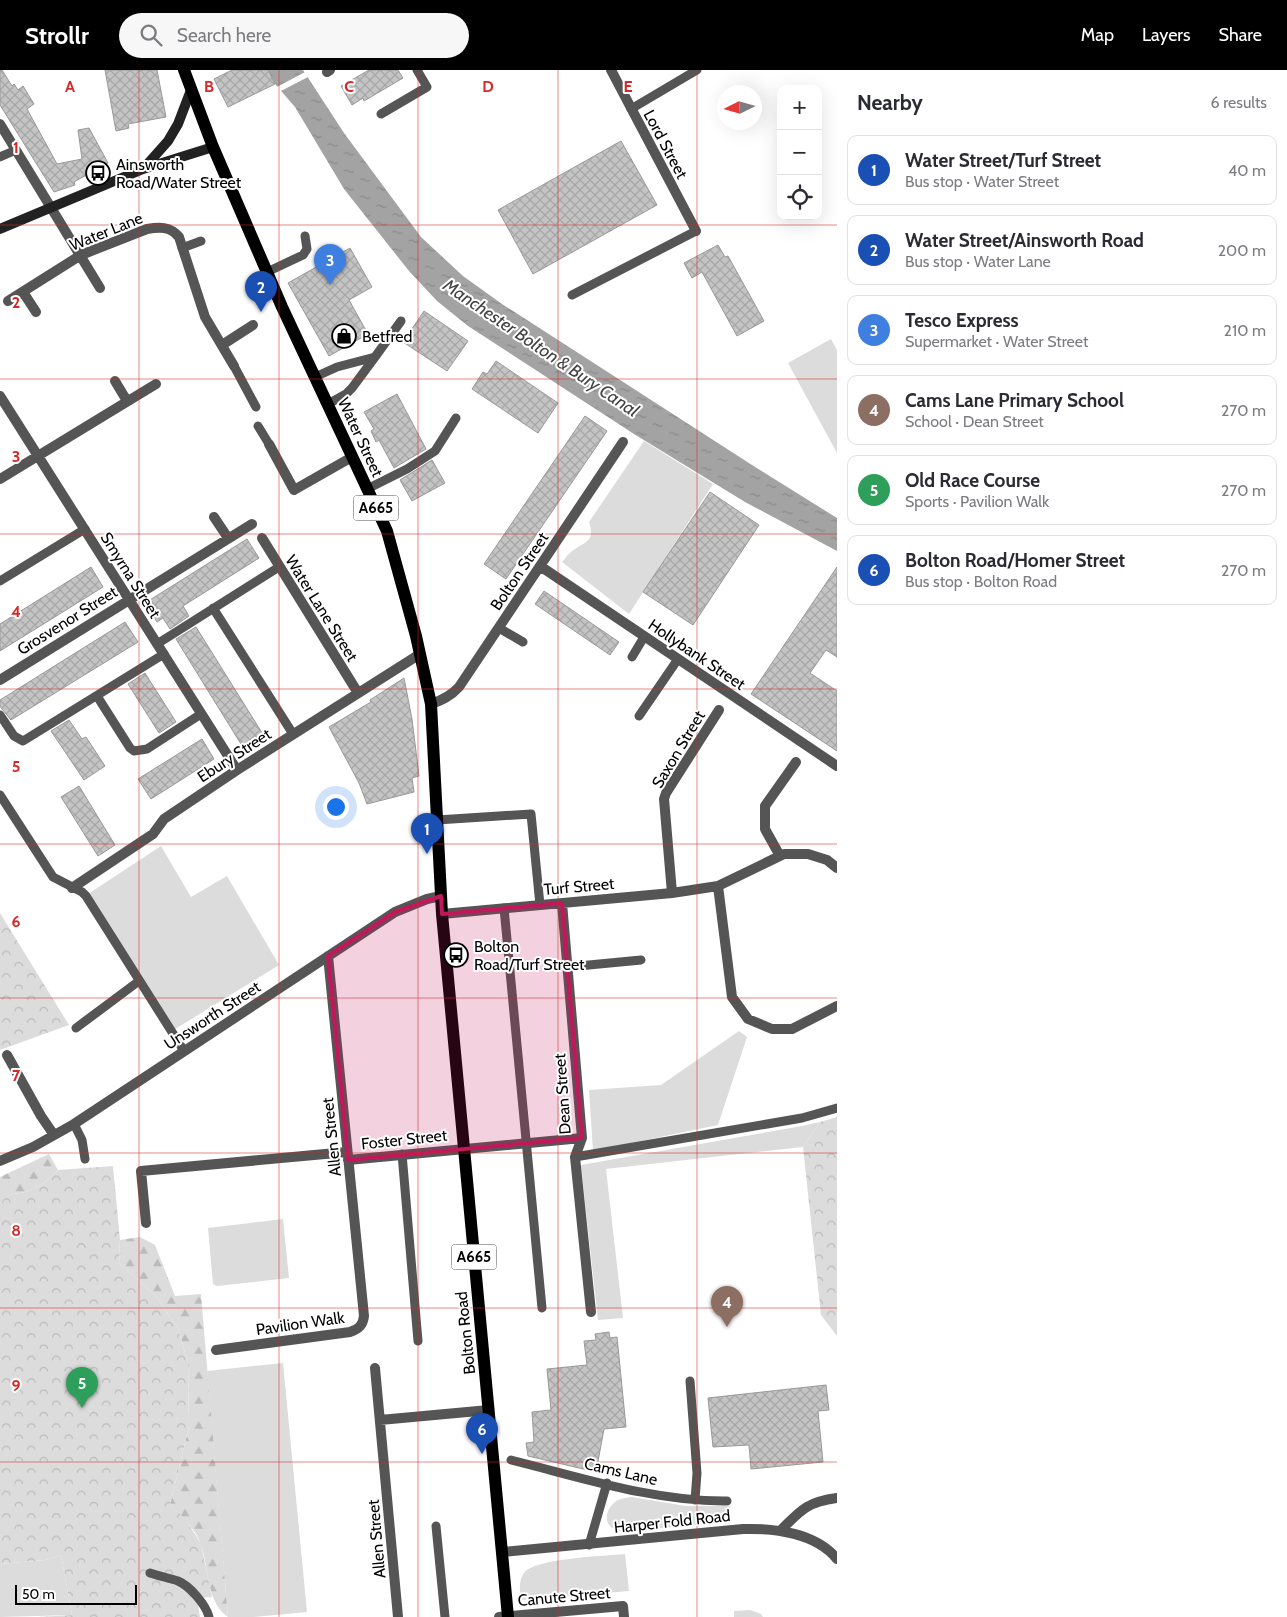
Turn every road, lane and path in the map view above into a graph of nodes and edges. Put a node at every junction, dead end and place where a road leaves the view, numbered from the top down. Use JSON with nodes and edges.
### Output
{"nodes":[{"id":1,"x":184,"y":70,"type":"edge"},
{"id":2,"x":417,"y":70,"type":"edge"},
{"id":3,"x":611,"y":70,"type":"edge"},
{"id":4,"x":698,"y":70,"type":"edge"},
{"id":5,"x":190,"y":90,"type":"junction"},
{"id":6,"x":631,"y":109,"type":"junction"},
{"id":7,"x":381,"y":114,"type":"dead end"},
{"id":8,"x":0,"y":124,"type":"edge"},
{"id":9,"x":213,"y":147,"type":"junction"},
{"id":10,"x":16,"y":150,"type":"junction"},
{"id":11,"x":0,"y":157,"type":"edge"},
{"id":12,"x":143,"y":169,"type":"junction"},
{"id":13,"x":52,"y":208,"type":"junction"},
{"id":14,"x":0,"y":230,"type":"edge"},
{"id":15,"x":696,"y":231,"type":"joint"},
{"id":16,"x":305,"y":236,"type":"dead end"},
{"id":17,"x":201,"y":241,"type":"dead end"},
{"id":18,"x":182,"y":248,"type":"junction"},
{"id":19,"x":81,"y":255,"type":"junction"},
{"id":20,"x":267,"y":272,"type":"junction"},
{"id":21,"x":100,"y":288,"type":"dead end"},
{"id":22,"x":23,"y":292,"type":"junction"},
{"id":23,"x":572,"y":295,"type":"dead end"},
{"id":24,"x":8,"y":301,"type":"dead end"},
{"id":25,"x":36,"y":312,"type":"dead end"},
{"id":26,"x":401,"y":321,"type":"dead end"},
{"id":27,"x":253,"y":325,"type":"dead end"},
{"id":28,"x":222,"y":345,"type":"junction"},
{"id":29,"x":375,"y":357,"type":"junction"},
{"id":30,"x":234,"y":366,"type":"joint"},
{"id":31,"x":315,"y":377,"type":"junction"},
{"id":32,"x":115,"y":381,"type":"dead end"},
{"id":33,"x":156,"y":384,"type":"dead end"},
{"id":34,"x":0,"y":396,"type":"edge"},
{"id":35,"x":127,"y":401,"type":"junction"},
{"id":36,"x":328,"y":404,"type":"junction"},
{"id":37,"x":256,"y":407,"type":"dead end"},
{"id":38,"x":456,"y":418,"type":"dead end"},
{"id":39,"x":258,"y":426,"type":"dead end"},
{"id":40,"x":623,"y":442,"type":"dead end"},
{"id":41,"x":269,"y":444,"type":"joint"},
{"id":42,"x":38,"y":455,"type":"junction"},
{"id":43,"x":352,"y":457,"type":"junction"},
{"id":44,"x":0,"y":479,"type":"edge"},
{"id":45,"x":367,"y":489,"type":"junction"},
{"id":46,"x":214,"y":517,"type":"dead end"},
{"id":47,"x":252,"y":524,"type":"dead end"},
{"id":48,"x":84,"y":529,"type":"junction"},
{"id":49,"x":228,"y":538,"type":"junction"},
{"id":50,"x":262,"y":538,"type":"dead end"},
{"id":51,"x":540,"y":566,"type":"junction"},
{"id":52,"x":279,"y":567,"type":"junction"},
{"id":53,"x":0,"y":581,"type":"edge"},
{"id":54,"x":129,"y":599,"type":"junction"},
{"id":55,"x":213,"y":608,"type":"junction"},
{"id":56,"x":499,"y":628,"type":"junction"},
{"id":57,"x":644,"y":636,"type":"junction"},
{"id":58,"x":523,"y":642,"type":"dead end"},
{"id":59,"x":157,"y":644,"type":"junction"},
{"id":60,"x":164,"y":654,"type":"junction"},
{"id":61,"x":420,"y":654,"type":"junction"},
{"id":62,"x":632,"y":657,"type":"dead end"},
{"id":63,"x":678,"y":659,"type":"junction"},
{"id":64,"x":0,"y":680,"type":"edge"},
{"id":65,"x":358,"y":694,"type":"junction"},
{"id":66,"x":97,"y":696,"type":"junction"},
{"id":67,"x":431,"y":704,"type":"junction"},
{"id":68,"x":719,"y":710,"type":"dead end"},
{"id":69,"x":0,"y":714,"type":"edge"},
{"id":70,"x":202,"y":714,"type":"junction"},
{"id":71,"x":639,"y":716,"type":"dead end"},
{"id":72,"x":293,"y":734,"type":"junction"},
{"id":73,"x":796,"y":762,"type":"dead end"},
{"id":74,"x":837,"y":766,"type":"edge"},
{"id":75,"x":237,"y":770,"type":"junction"},
{"id":76,"x":0,"y":795,"type":"edge"},
{"id":77,"x":437,"y":820,"type":"junction"},
{"id":78,"x":780,"y":856,"type":"junction"},
{"id":79,"x":837,"y":868,"type":"edge"},
{"id":80,"x":718,"y":886,"type":"junction"},
{"id":81,"x":72,"y":888,"type":"junction"},
{"id":82,"x":672,"y":893,"type":"junction"},
{"id":83,"x":441,"y":896,"type":"junction"},
{"id":84,"x":562,"y":903,"type":"junction"},
{"id":85,"x":540,"y":905,"type":"junction"},
{"id":86,"x":504,"y":908,"type":"junction"},
{"id":87,"x":442,"y":914,"type":"junction"},
{"id":88,"x":328,"y":956,"type":"junction"},
{"id":89,"x":641,"y":960,"type":"dead end"},
{"id":90,"x":568,"y":967,"type":"junction"},
{"id":91,"x":139,"y":981,"type":"junction"},
{"id":92,"x":837,"y":1006,"type":"edge"},
{"id":93,"x":76,"y":1028,"type":"dead end"},
{"id":94,"x":184,"y":1051,"type":"junction"},
{"id":95,"x":6,"y":1055,"type":"dead end"},
{"id":96,"x":837,"y":1108,"type":"edge"},
{"id":97,"x":74,"y":1124,"type":"junction"},
{"id":98,"x":54,"y":1135,"type":"junction"},
{"id":99,"x":582,"y":1138,"type":"junction"},
{"id":100,"x":526,"y":1143,"type":"junction"},
{"id":101,"x":464,"y":1148,"type":"junction"},
{"id":102,"x":402,"y":1154,"type":"junction"},
{"id":103,"x":348,"y":1156,"type":"junction"},
{"id":104,"x":575,"y":1157,"type":"junction"},
{"id":105,"x":85,"y":1159,"type":"dead end"},
{"id":106,"x":0,"y":1161,"type":"edge"},
{"id":107,"x":146,"y":1223,"type":"dead end"},
{"id":108,"x":542,"y":1308,"type":"dead end"},
{"id":109,"x":590,"y":1312,"type":"dead end"},
{"id":110,"x":364,"y":1316,"type":"joint"},
{"id":111,"x":418,"y":1341,"type":"dead end"},
{"id":112,"x":230,"y":1348,"type":"junction"},
{"id":113,"x":216,"y":1350,"type":"dead end"},
{"id":114,"x":232,"y":1360,"type":"dead end"},
{"id":115,"x":375,"y":1368,"type":"dead end"},
{"id":116,"x":690,"y":1381,"type":"dead end"},
{"id":117,"x":489,"y":1410,"type":"junction"},
{"id":118,"x":380,"y":1420,"type":"junction"},
{"id":119,"x":511,"y":1460,"type":"dead end"},
{"id":120,"x":607,"y":1483,"type":"junction"},
{"id":121,"x":837,"y":1498,"type":"edge"},
{"id":122,"x":695,"y":1500,"type":"junction"},
{"id":123,"x":727,"y":1501,"type":"dead end"},
{"id":124,"x":436,"y":1526,"type":"dead end"},
{"id":125,"x":781,"y":1530,"type":"junction"},
{"id":126,"x":588,"y":1545,"type":"junction"},
{"id":127,"x":502,"y":1552,"type":"junction"},
{"id":128,"x":837,"y":1559,"type":"edge"},
{"id":129,"x":150,"y":1573,"type":"dead end"},
{"id":130,"x":624,"y":1612,"type":"edge"},
{"id":131,"x":570,"y":1614,"type":"edge"},
{"id":132,"x":209,"y":1617,"type":"edge"},
{"id":133,"x":398,"y":1617,"type":"edge"},
{"id":134,"x":445,"y":1617,"type":"edge"},
{"id":135,"x":505,"y":1617,"type":"edge"}],
"edges":[{"from":1,"to":5,"type":"main road","name":"Water Street","number":"A665"},
{"from":2,"to":7,"type":"lane"},
{"from":3,"to":6,"type":"street","name":"Lord Street"},
{"from":4,"to":6,"type":"lane"},
{"from":5,"to":9,"type":"main road","name":"Water Street","number":"A665"},
{"from":5,"to":12,"type":"main road"},
{"from":6,"to":15,"type":"street","name":"Lord Street"},
{"from":8,"to":10,"type":"street"},
{"from":9,"to":12,"type":"main road"},
{"from":9,"to":20,"type":"main road","name":"Water Street","number":"A665"},
{"from":10,"to":11,"type":"lane"},
{"from":10,"to":13,"type":"street"},
{"from":12,"to":13,"type":"main road"},
{"from":13,"to":14,"type":"main road"},
{"from":13,"to":19,"type":"street"},
{"from":15,"to":23,"type":"lane"},
{"from":16,"to":20,"type":"lane"},
{"from":17,"to":18,"type":"lane"},
{"from":18,"to":19,"type":"street","name":"Water Lane"},
{"from":18,"to":28,"type":"street","name":"Water Lane"},
{"from":19,"to":21,"type":"street"},
{"from":19,"to":22,"type":"street","name":"Water Lane"},
{"from":20,"to":31,"type":"main road","name":"Water Street","number":"A665"},
{"from":22,"to":24,"type":"street","name":"Water Lane"},
{"from":22,"to":25,"type":"street"},
{"from":26,"to":29,"type":"lane"},
{"from":27,"to":28,"type":"street"},
{"from":28,"to":30,"type":"street","name":"Water Lane"},
{"from":29,"to":31,"type":"lane"},
{"from":29,"to":36,"type":"lane"},
{"from":30,"to":37,"type":"lane"},
{"from":31,"to":36,"type":"main road","name":"Water Street","number":"A665"},
{"from":32,"to":35,"type":"street"},
{"from":33,"to":35,"type":"street"},
{"from":34,"to":42,"type":"street","name":"Smyrna Street"},
{"from":35,"to":42,"type":"street"},
{"from":36,"to":43,"type":"main road","name":"Water Street","number":"A665"},
{"from":38,"to":45,"type":"lane"},
{"from":39,"to":41,"type":"lane"},
{"from":40,"to":51,"type":"street","name":"Bolton Street"},
{"from":41,"to":43,"type":"street"},
{"from":42,"to":44,"type":"street"},
{"from":42,"to":48,"type":"street","name":"Smyrna Street"},
{"from":43,"to":45,"type":"main road","name":"Water Street","number":"A665"},
{"from":45,"to":61,"type":"main road","name":"Water Street","number":"A665"},
{"from":46,"to":49,"type":"street"},
{"from":47,"to":49,"type":"street","name":"Grosvenor Street"},
{"from":48,"to":53,"type":"lane"},
{"from":48,"to":54,"type":"street","name":"Smyrna Street"},
{"from":49,"to":54,"type":"street","name":"Grosvenor Street"},
{"from":50,"to":52,"type":"street","name":"Water Lane Street"},
{"from":51,"to":56,"type":"street","name":"Bolton Street"},
{"from":51,"to":57,"type":"street","name":"Hollybank Street"},
{"from":52,"to":55,"type":"lane"},
{"from":52,"to":65,"type":"street","name":"Water Lane Street"},
{"from":54,"to":59,"type":"street","name":"Smyrna Street"},
{"from":54,"to":64,"type":"street","name":"Grosvenor Street"},
{"from":55,"to":59,"type":"lane"},
{"from":55,"to":72,"type":"lane"},
{"from":56,"to":58,"type":"lane"},
{"from":56,"to":67,"type":"street","name":"Bolton Street"},
{"from":57,"to":62,"type":"lane"},
{"from":57,"to":63,"type":"street","name":"Hollybank Street"},
{"from":59,"to":60,"type":"street","name":"Smyrna Street"},
{"from":60,"to":66,"type":"lane"},
{"from":60,"to":70,"type":"street","name":"Smyrna Street"},
{"from":61,"to":65,"type":"street","name":"Ebury Street"},
{"from":61,"to":67,"type":"main road","name":"Water Street","number":"A665"},
{"from":63,"to":71,"type":"lane"},
{"from":63,"to":74,"type":"street","name":"Hollybank Street"},
{"from":65,"to":72,"type":"street","name":"Ebury Street"},
{"from":66,"to":69,"type":"lane"},
{"from":66,"to":70,"type":"lane"},
{"from":67,"to":77,"type":"main road","name":"Water Street","number":"A665"},
{"from":68,"to":82,"type":"street","name":"Saxon Street"},
{"from":70,"to":75,"type":"street","name":"Smyrna Street"},
{"from":72,"to":75,"type":"street","name":"Ebury Street"},
{"from":73,"to":78,"type":"street"},
{"from":75,"to":81,"type":"street","name":"Ebury Street"},
{"from":76,"to":81,"type":"lane"},
{"from":77,"to":83,"type":"main road","name":"Water Street","number":"A665"},
{"from":77,"to":85,"type":"lane"},
{"from":78,"to":79,"type":"street"},
{"from":78,"to":80,"type":"street","name":"Turf Street"},
{"from":80,"to":82,"type":"street","name":"Turf Street"},
{"from":80,"to":92,"type":"street"},
{"from":81,"to":91,"type":"lane"},
{"from":82,"to":84,"type":"street","name":"Turf Street"},
{"from":83,"to":87,"type":"main road","name":"Bolton Road","number":"A665"},
{"from":83,"to":88,"type":"street","name":"Unsworth Street"},
{"from":84,"to":85,"type":"street","name":"Turf Street"},
{"from":84,"to":90,"type":"street","name":"Dean Street"},
{"from":85,"to":86,"type":"street","name":"Turf Street"},
{"from":86,"to":87,"type":"street","name":"Turf Street"},
{"from":86,"to":100,"type":"lane"},
{"from":87,"to":101,"type":"main road","name":"Bolton Road","number":"A665"},
{"from":88,"to":94,"type":"street","name":"Unsworth Street"},
{"from":88,"to":103,"type":"street","name":"Allen Street"},
{"from":89,"to":90,"type":"lane"},
{"from":90,"to":99,"type":"street","name":"Dean Street"},
{"from":91,"to":93,"type":"lane"},
{"from":91,"to":94,"type":"lane"},
{"from":94,"to":97,"type":"street","name":"Unsworth Street"},
{"from":95,"to":98,"type":"street"},
{"from":96,"to":104,"type":"lane"},
{"from":97,"to":98,"type":"street","name":"Unsworth Street"},
{"from":97,"to":105,"type":"lane"},
{"from":98,"to":106,"type":"street","name":"Unsworth Street"},
{"from":99,"to":100,"type":"street","name":"Foster Street"},
{"from":99,"to":104,"type":"street","name":"Dean Street"},
{"from":100,"to":101,"type":"street","name":"Foster Street"},
{"from":100,"to":108,"type":"lane"},
{"from":101,"to":102,"type":"street","name":"Foster Street"},
{"from":101,"to":117,"type":"main road","name":"Bolton Road","number":"A665"},
{"from":102,"to":103,"type":"street","name":"Foster Street"},
{"from":102,"to":111,"type":"lane"},
{"from":103,"to":107,"type":"street","name":"Foster Street"},
{"from":103,"to":110,"type":"street","name":"Allen Street"},
{"from":104,"to":109,"type":"street","name":"Dean Street"},
{"from":110,"to":112,"type":"street","name":"Pavilion Walk"},
{"from":112,"to":113,"type":"street","name":"Pavilion Walk"},
{"from":112,"to":114,"type":"street"},
{"from":115,"to":118,"type":"street","name":"Allen Street"},
{"from":116,"to":122,"type":"lane"},
{"from":117,"to":118,"type":"street"},
{"from":117,"to":127,"type":"main road","name":"Bolton Road","number":"A665"},
{"from":118,"to":133,"type":"street","name":"Allen Street"},
{"from":119,"to":120,"type":"lane","name":"Cams Lane"},
{"from":120,"to":122,"type":"lane","name":"Cams Lane"},
{"from":120,"to":126,"type":"lane"},
{"from":121,"to":125,"type":"street"},
{"from":122,"to":123,"type":"lane","name":"Cams Lane"},
{"from":124,"to":134,"type":"lane"},
{"from":125,"to":126,"type":"street","name":"Harper Fold Road"},
{"from":125,"to":128,"type":"street","name":"Harper Fold Road"},
{"from":126,"to":127,"type":"street","name":"Harper Fold Road"},
{"from":127,"to":135,"type":"main road","name":"Bolton Road","number":"A665"},
{"from":129,"to":132,"type":"lane"},
{"from":130,"to":131,"type":"street","name":"Canute Street"},
{"from":131,"to":135,"type":"street","name":"Canute Street"}]}
